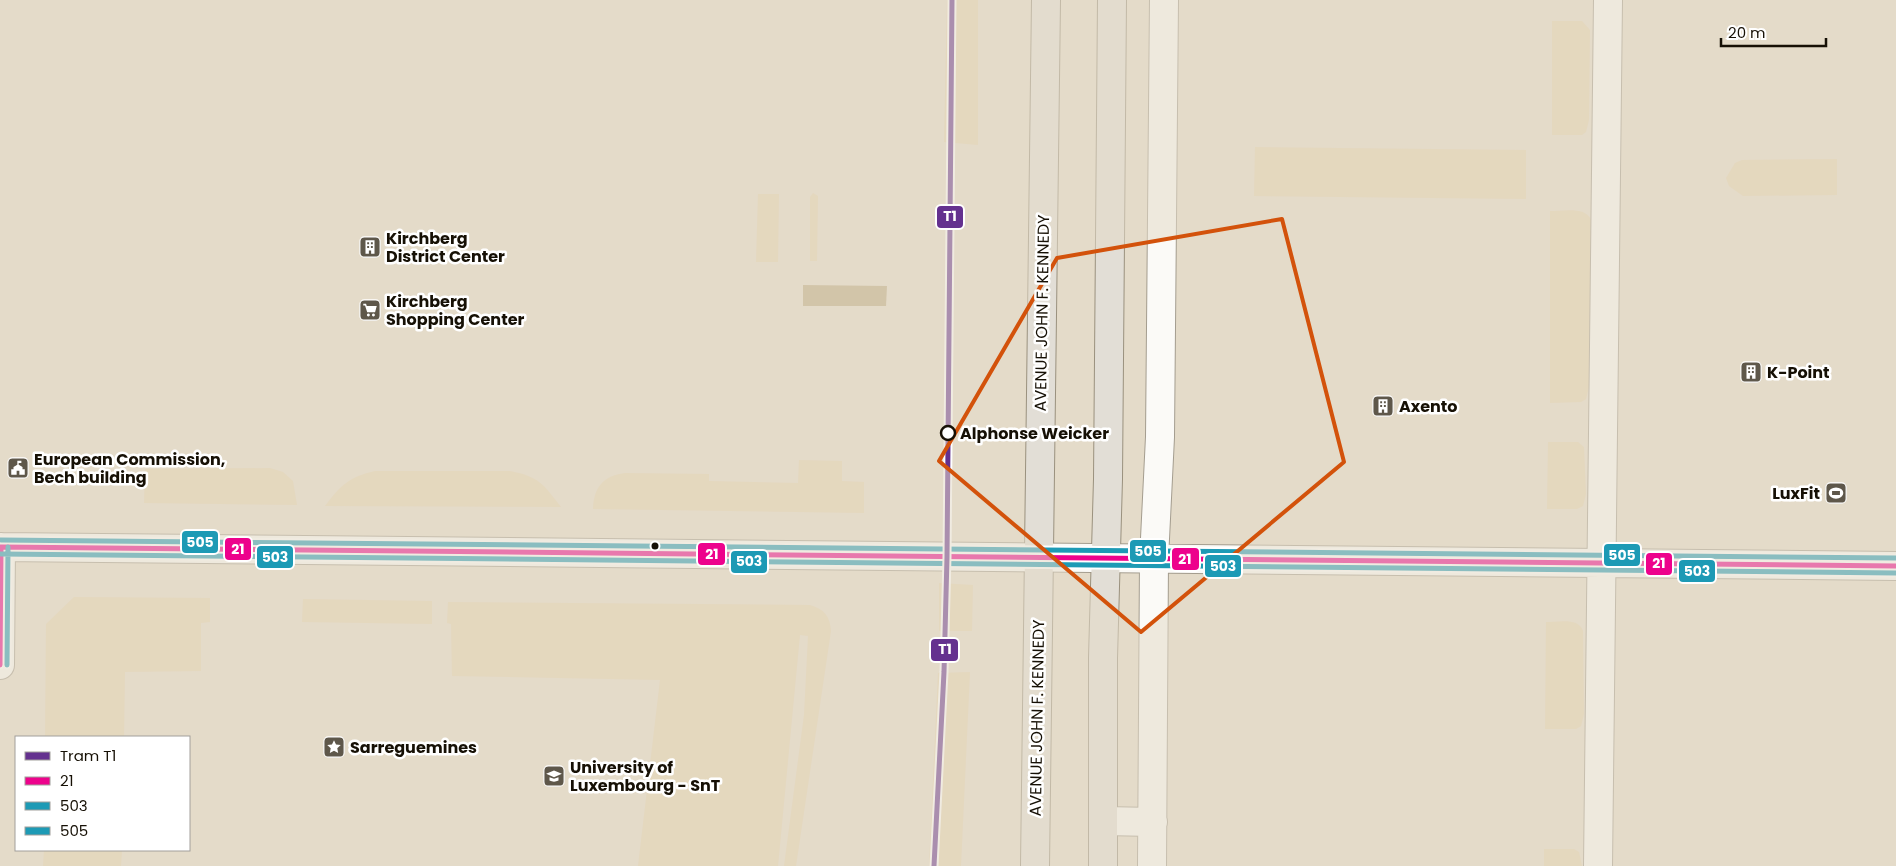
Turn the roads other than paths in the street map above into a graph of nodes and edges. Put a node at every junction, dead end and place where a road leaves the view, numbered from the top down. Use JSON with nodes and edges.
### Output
{"nodes":[{"id":1,"x":1046,"y":0,"type":"edge"},
{"id":2,"x":1112,"y":0,"type":"edge"},
{"id":3,"x":1164,"y":0,"type":"edge"},
{"id":4,"x":1608,"y":0,"type":"edge"},
{"id":5,"x":0,"y":547,"type":"edge"},
{"id":6,"x":1039,"y":558,"type":"junction"},
{"id":7,"x":1104,"y":558,"type":"junction"},
{"id":8,"x":1154,"y":559,"type":"junction"},
{"id":9,"x":1601,"y":563,"type":"junction"},
{"id":10,"x":1896,"y":566,"type":"edge"},
{"id":11,"x":0,"y":665,"type":"edge"},
{"id":12,"x":1104,"y":821,"type":"junction"},
{"id":13,"x":1153,"y":822,"type":"junction"},
{"id":14,"x":1035,"y":866,"type":"edge"},
{"id":15,"x":1103,"y":866,"type":"edge"},
{"id":16,"x":1152,"y":866,"type":"edge"},
{"id":17,"x":1598,"y":866,"type":"edge"}],
"edges":[{"from":1,"to":6,"type":"main road","name":"AVENUE JOHN F. KENNEDY"},
{"from":2,"to":7,"type":"main road"},
{"from":3,"to":8,"type":"street"},
{"from":4,"to":9,"type":"street"},
{"from":5,"to":6,"type":"street"},
{"from":5,"to":11,"type":"street"},
{"from":6,"to":7,"type":"street"},
{"from":6,"to":14,"type":"main road","name":"AVENUE JOHN F. KENNEDY"},
{"from":7,"to":8,"type":"street"},
{"from":7,"to":12,"type":"main road"},
{"from":8,"to":9,"type":"street"},
{"from":8,"to":13,"type":"street"},
{"from":9,"to":10,"type":"street"},
{"from":9,"to":17,"type":"street"},
{"from":12,"to":13,"type":"street"},
{"from":12,"to":15,"type":"main road"},
{"from":13,"to":16,"type":"street"}]}
